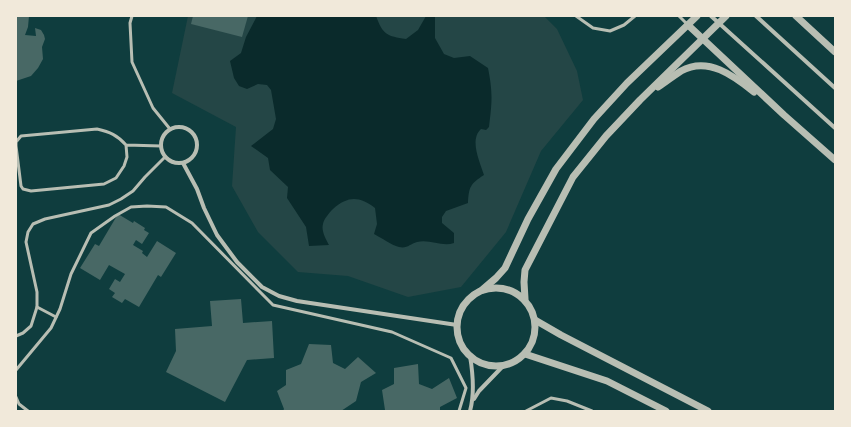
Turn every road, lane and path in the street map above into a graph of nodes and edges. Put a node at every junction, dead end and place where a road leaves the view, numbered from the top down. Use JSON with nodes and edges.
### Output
{"nodes":[{"id":1,"x":132,"y":16,"type":"edge"},
{"id":2,"x":576,"y":16,"type":"edge"},
{"id":3,"x":635,"y":16,"type":"edge"},
{"id":4,"x":679,"y":16,"type":"edge"},
{"id":5,"x":697,"y":16,"type":"edge"},
{"id":6,"x":711,"y":16,"type":"edge"},
{"id":7,"x":726,"y":16,"type":"edge"},
{"id":8,"x":756,"y":16,"type":"edge"},
{"id":9,"x":796,"y":16,"type":"edge"},
{"id":10,"x":688,"y":25,"type":"junction"},
{"id":11,"x":703,"y":38,"type":"junction"},
{"id":12,"x":835,"y":52,"type":"edge"},
{"id":13,"x":835,"y":88,"type":"edge"},
{"id":14,"x":640,"y":100,"type":"junction"},
{"id":15,"x":784,"y":115,"type":"junction"},
{"id":16,"x":835,"y":128,"type":"edge"},
{"id":17,"x":170,"y":130,"type":"junction"},
{"id":18,"x":126,"y":145,"type":"junction"},
{"id":19,"x":161,"y":146,"type":"junction"},
{"id":20,"x":165,"y":157,"type":"junction"},
{"id":21,"x":835,"y":160,"type":"edge"},
{"id":22,"x":183,"y":163,"type":"junction"},
{"id":23,"x":482,"y":290,"type":"junction"},
{"id":24,"x":525,"y":299,"type":"junction"},
{"id":25,"x":37,"y":307,"type":"junction"},
{"id":26,"x":56,"y":317,"type":"junction"},
{"id":27,"x":535,"y":320,"type":"junction"},
{"id":28,"x":457,"y":325,"type":"junction"},
{"id":29,"x":16,"y":336,"type":"edge"},
{"id":30,"x":525,"y":354,"type":"junction"},
{"id":31,"x":470,"y":356,"type":"junction"},
{"id":32,"x":504,"y":365,"type":"junction"},
{"id":33,"x":16,"y":370,"type":"edge"},
{"id":34,"x":16,"y":397,"type":"edge"},
{"id":35,"x":473,"y":401,"type":"junction"},
{"id":36,"x":28,"y":411,"type":"edge"},
{"id":37,"x":459,"y":411,"type":"edge"},
{"id":38,"x":470,"y":411,"type":"edge"},
{"id":39,"x":526,"y":411,"type":"edge"},
{"id":40,"x":592,"y":411,"type":"edge"},
{"id":41,"x":666,"y":411,"type":"edge"},
{"id":42,"x":708,"y":411,"type":"edge"}],
"edges":[{"from":1,"to":17,"type":"lane"},
{"from":2,"to":3,"type":"lane"},
{"from":4,"to":10,"type":"lane"},
{"from":5,"to":10,"type":"street"},
{"from":6,"to":16,"type":"street"},
{"from":7,"to":11,"type":"street"},
{"from":8,"to":13,"type":"street"},
{"from":9,"to":12,"type":"street"},
{"from":10,"to":11,"type":"street"},
{"from":10,"to":23,"type":"street"},
{"from":11,"to":14,"type":"street"},
{"from":11,"to":15,"type":"street"},
{"from":14,"to":15,"type":"street"},
{"from":14,"to":24,"type":"street"},
{"from":15,"to":21,"type":"street"},
{"from":17,"to":19,"type":"street"},
{"from":17,"to":22,"type":"street"},
{"from":18,"to":18,"type":"lane"},
{"from":18,"to":19,"type":"lane"},
{"from":19,"to":20,"type":"street"},
{"from":20,"to":22,"type":"street"},
{"from":20,"to":25,"type":"lane"},
{"from":22,"to":28,"type":"street"},
{"from":23,"to":24,"type":"street"},
{"from":23,"to":28,"type":"street"},
{"from":24,"to":27,"type":"street"},
{"from":25,"to":26,"type":"lane"},
{"from":25,"to":29,"type":"lane"},
{"from":26,"to":33,"type":"lane"},
{"from":26,"to":37,"type":"lane"},
{"from":27,"to":30,"type":"street"},
{"from":27,"to":42,"type":"street"},
{"from":28,"to":31,"type":"street"},
{"from":30,"to":32,"type":"street"},
{"from":30,"to":41,"type":"street"},
{"from":31,"to":32,"type":"street"},
{"from":31,"to":35,"type":"street"},
{"from":32,"to":35,"type":"street"},
{"from":34,"to":36,"type":"lane"},
{"from":35,"to":38,"type":"street"},
{"from":39,"to":40,"type":"lane"}]}
